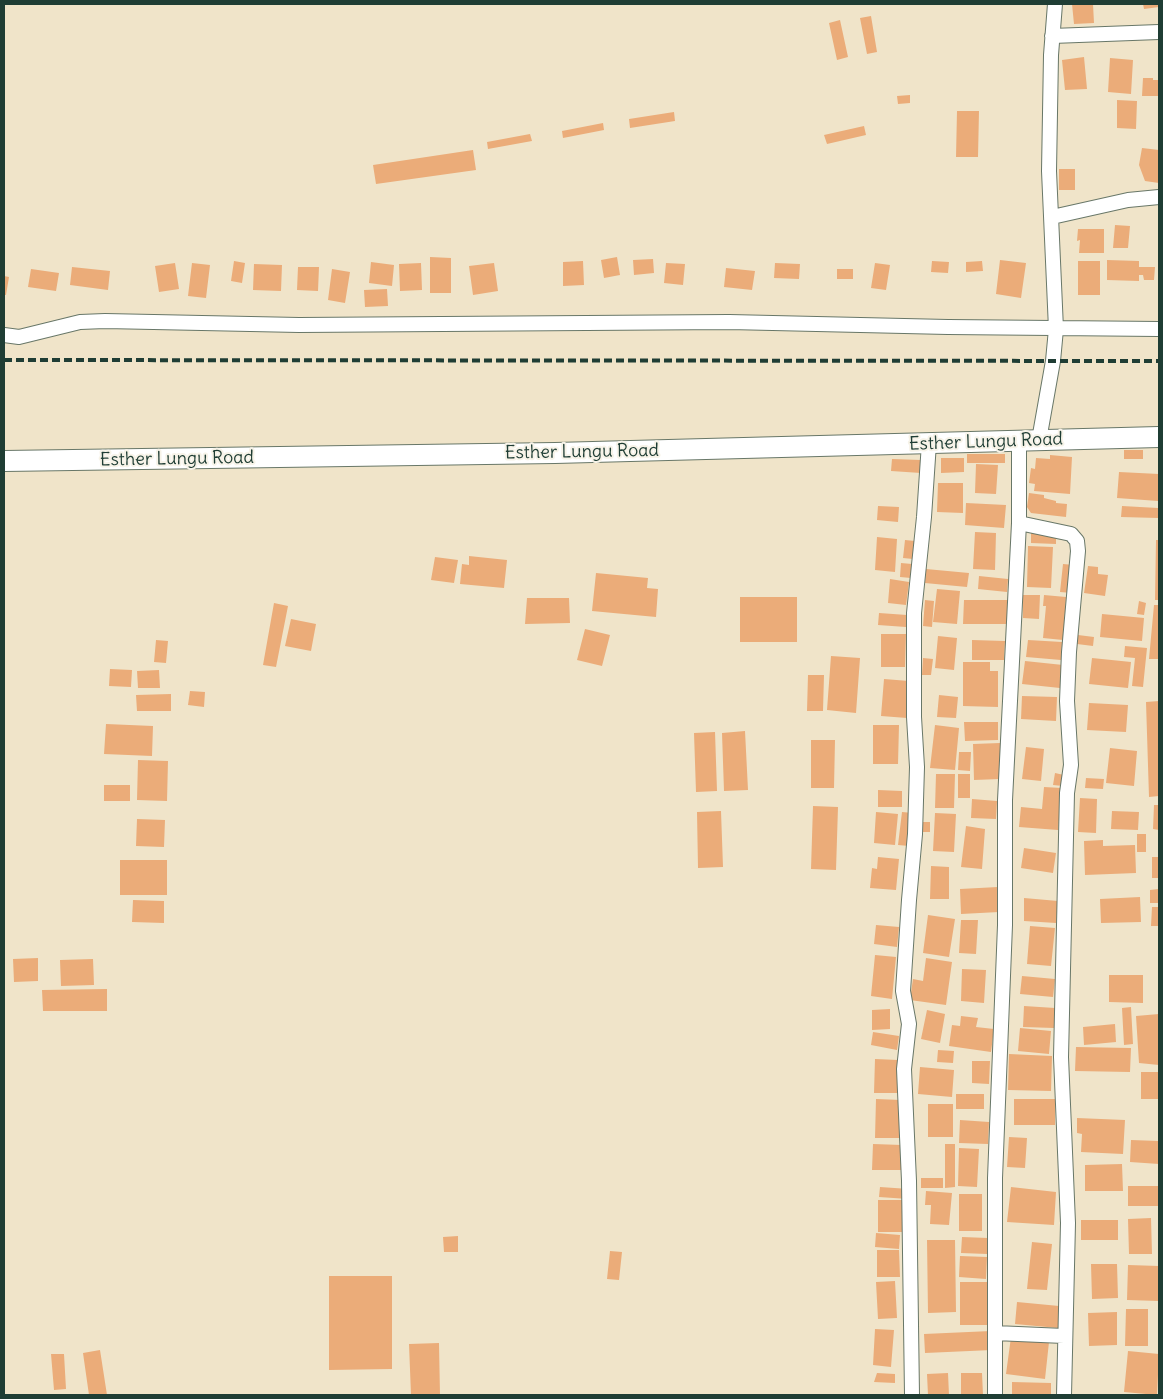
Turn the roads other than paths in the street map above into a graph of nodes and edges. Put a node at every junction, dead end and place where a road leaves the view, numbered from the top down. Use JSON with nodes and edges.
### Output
{"nodes":[{"id":1,"x":1055,"y":4,"type":"edge"},
{"id":2,"x":1159,"y":32,"type":"edge"},
{"id":3,"x":1052,"y":36,"type":"junction"},
{"id":4,"x":1159,"y":197,"type":"edge"},
{"id":5,"x":1052,"y":217,"type":"junction"},
{"id":6,"x":1056,"y":329,"type":"junction"},
{"id":7,"x":1159,"y":329,"type":"edge"},
{"id":8,"x":4,"y":335,"type":"edge"},
{"id":9,"x":1159,"y":437,"type":"edge"},
{"id":10,"x":1019,"y":440,"type":"junction"},
{"id":11,"x":1039,"y":440,"type":"junction"},
{"id":12,"x":929,"y":443,"type":"junction"},
{"id":13,"x":4,"y":461,"type":"edge"},
{"id":14,"x":1019,"y":523,"type":"junction"},
{"id":15,"x":995,"y":1333,"type":"junction"},
{"id":16,"x":1064,"y":1336,"type":"junction"},
{"id":17,"x":912,"y":1395,"type":"edge"},
{"id":18,"x":995,"y":1395,"type":"edge"},
{"id":19,"x":1064,"y":1395,"type":"edge"}],
"edges":[{"from":1,"to":3,"type":"street"},
{"from":2,"to":3,"type":"street"},
{"from":3,"to":5,"type":"street"},
{"from":4,"to":5,"type":"street"},
{"from":5,"to":6,"type":"street"},
{"from":6,"to":7,"type":"street"},
{"from":6,"to":8,"type":"street"},
{"from":6,"to":11,"type":"street"},
{"from":9,"to":11,"type":"street","name":"Esther Lungu Road"},
{"from":10,"to":11,"type":"street","name":"Esther Lungu Road"},
{"from":10,"to":12,"type":"street","name":"Esther Lungu Road"},
{"from":10,"to":14,"type":"street"},
{"from":12,"to":13,"type":"street","name":"Esther Lungu Road"},
{"from":12,"to":17,"type":"street"},
{"from":14,"to":15,"type":"street"},
{"from":14,"to":16,"type":"street"},
{"from":15,"to":16,"type":"street"},
{"from":15,"to":18,"type":"street"},
{"from":16,"to":19,"type":"street"}]}
